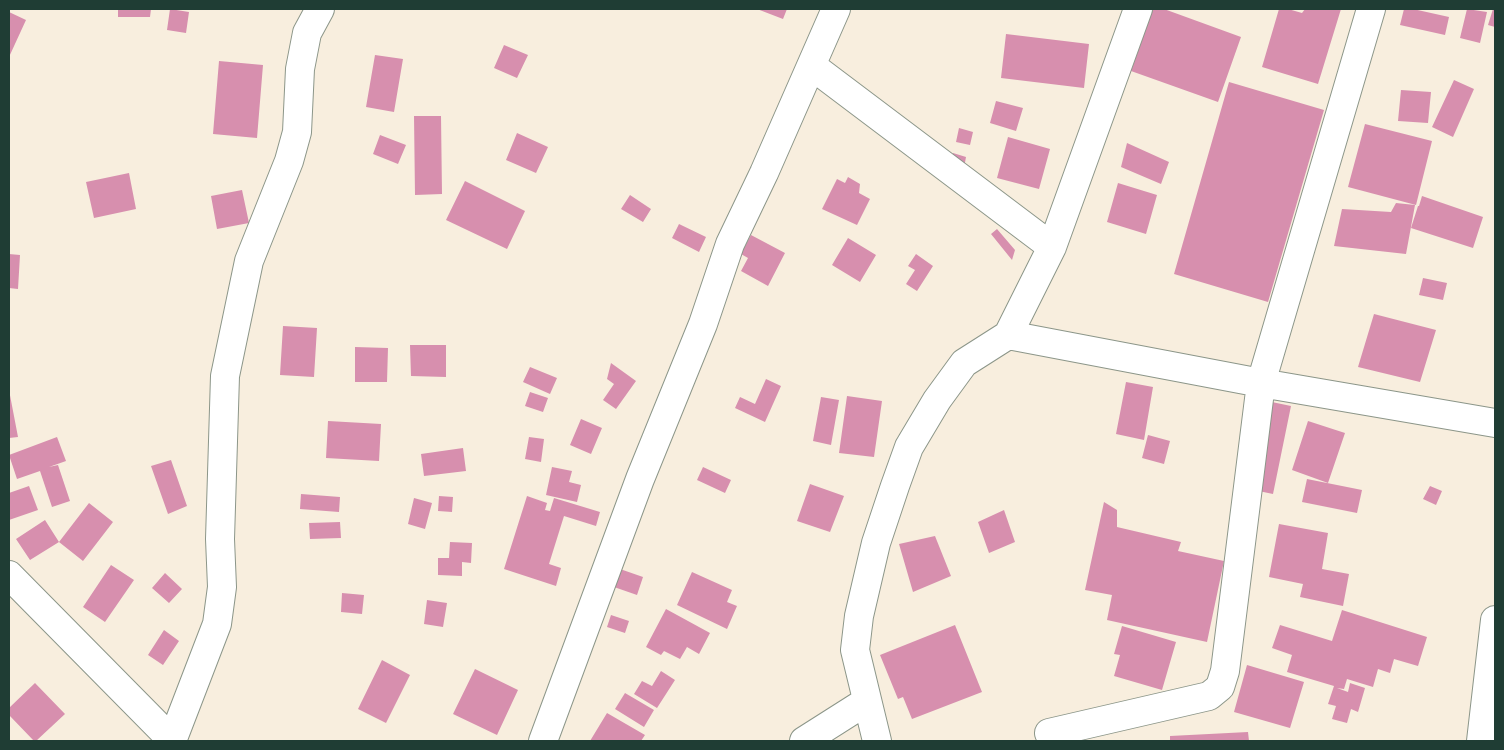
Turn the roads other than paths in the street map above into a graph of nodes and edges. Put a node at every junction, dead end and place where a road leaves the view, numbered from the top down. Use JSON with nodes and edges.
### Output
{"nodes":[{"id":1,"x":320,"y":9,"type":"edge"},
{"id":2,"x":836,"y":9,"type":"edge"},
{"id":3,"x":1138,"y":9,"type":"edge"},
{"id":4,"x":1371,"y":9,"type":"edge"},
{"id":5,"x":812,"y":66,"type":"junction"},
{"id":6,"x":1052,"y":247,"type":"junction"},
{"id":7,"x":1008,"y":336,"type":"junction"},
{"id":8,"x":1261,"y":384,"type":"junction"},
{"id":9,"x":1495,"y":423,"type":"edge"},
{"id":10,"x":9,"y":575,"type":"edge"},
{"id":11,"x":1495,"y":620,"type":"edge"},
{"id":12,"x":867,"y":701,"type":"junction"},
{"id":13,"x":1049,"y":733,"type":"dead end"},
{"id":14,"x":172,"y":741,"type":"edge"},
{"id":15,"x":543,"y":741,"type":"edge"},
{"id":16,"x":804,"y":741,"type":"edge"},
{"id":17,"x":877,"y":741,"type":"edge"},
{"id":18,"x":1481,"y":741,"type":"edge"}],
"edges":[{"from":1,"to":14,"type":"street"},
{"from":2,"to":5,"type":"street"},
{"from":3,"to":6,"type":"street"},
{"from":4,"to":8,"type":"street"},
{"from":5,"to":6,"type":"street"},
{"from":5,"to":15,"type":"street"},
{"from":6,"to":7,"type":"street"},
{"from":7,"to":8,"type":"street"},
{"from":7,"to":12,"type":"street"},
{"from":8,"to":9,"type":"street"},
{"from":8,"to":13,"type":"street"},
{"from":10,"to":14,"type":"street"},
{"from":11,"to":18,"type":"street"},
{"from":12,"to":16,"type":"street"},
{"from":12,"to":17,"type":"street"}]}
